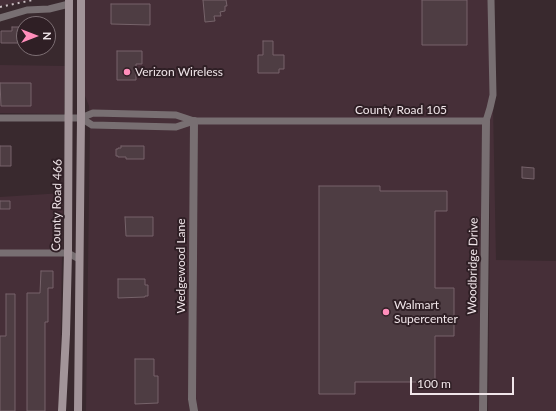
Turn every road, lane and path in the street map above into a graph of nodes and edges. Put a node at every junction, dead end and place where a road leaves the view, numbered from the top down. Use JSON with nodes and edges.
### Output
{"nodes":[{"id":1,"x":81,"y":0,"type":"edge"},
{"id":2,"x":491,"y":0,"type":"edge"},
{"id":3,"x":69,"y":2,"type":"edge"},
{"id":4,"x":0,"y":18,"type":"edge"},
{"id":5,"x":0,"y":118,"type":"edge"},
{"id":6,"x":69,"y":118,"type":"junction"},
{"id":7,"x":81,"y":118,"type":"junction"},
{"id":8,"x":194,"y":121,"type":"junction"},
{"id":9,"x":486,"y":121,"type":"junction"},
{"id":10,"x":0,"y":253,"type":"edge"},
{"id":11,"x":68,"y":253,"type":"junction"},
{"id":12,"x":79,"y":259,"type":"junction"},
{"id":13,"x":62,"y":411,"type":"edge"},
{"id":14,"x":78,"y":411,"type":"edge"},
{"id":15,"x":194,"y":411,"type":"edge"},
{"id":16,"x":484,"y":411,"type":"edge"}],
"edges":[{"from":1,"to":7,"type":"main road","name":"County Road 466"},
{"from":2,"to":9,"type":"street"},
{"from":3,"to":4,"type":"street"},
{"from":3,"to":6,"type":"main road","name":"County Road 466"},
{"from":5,"to":6,"type":"street"},
{"from":6,"to":7,"type":"street"},
{"from":6,"to":11,"type":"main road","name":"County Road 466"},
{"from":7,"to":8,"type":"street","name":"County Road 105"},
{"from":7,"to":8,"type":"street","name":"County Road 105"},
{"from":7,"to":12,"type":"main road","name":"County Road 466"},
{"from":8,"to":9,"type":"street","name":"County Road 105"},
{"from":8,"to":15,"type":"street","name":"Wedgewood Lane"},
{"from":9,"to":16,"type":"street","name":"Woodbridge Drive"},
{"from":10,"to":11,"type":"street"},
{"from":11,"to":12,"type":"street"},
{"from":11,"to":13,"type":"main road","name":"County Road 466"},
{"from":12,"to":14,"type":"main road","name":"County Road 466"}]}
